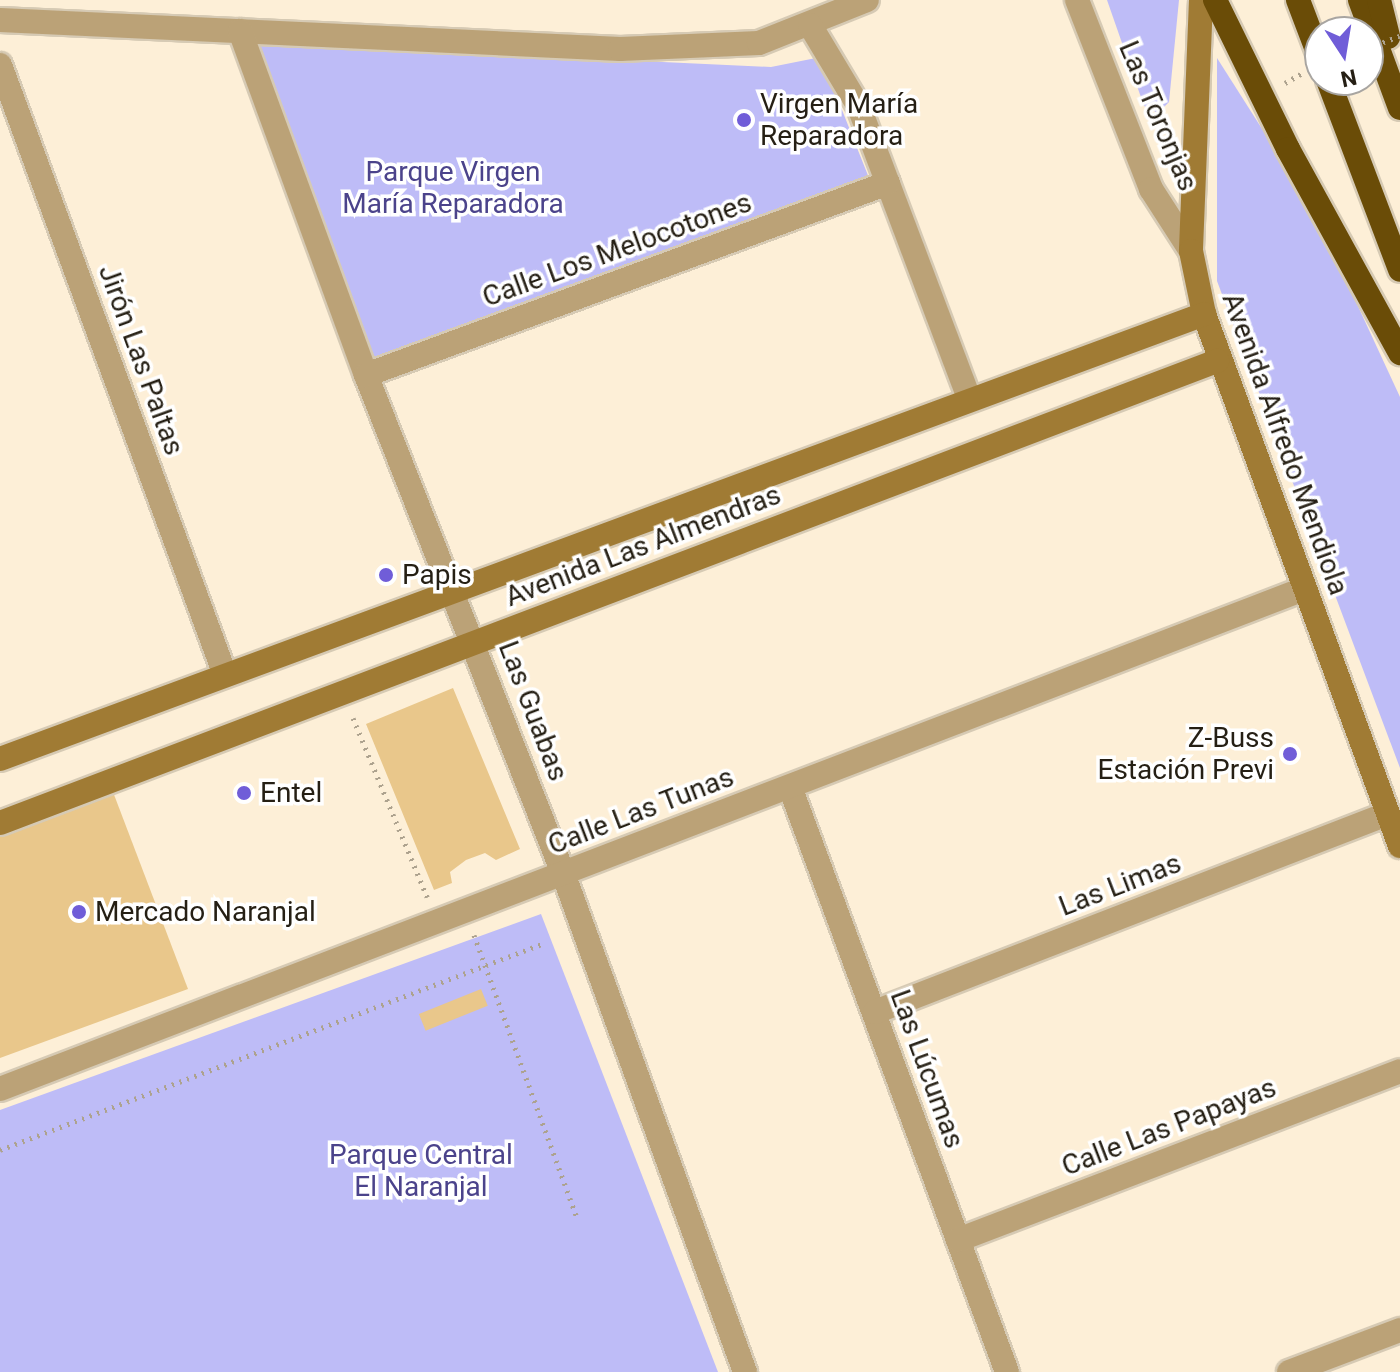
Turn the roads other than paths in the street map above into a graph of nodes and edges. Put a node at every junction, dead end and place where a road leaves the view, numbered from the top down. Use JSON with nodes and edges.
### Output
{"nodes":[{"id":1,"x":867,"y":0,"type":"edge"},
{"id":2,"x":1077,"y":0,"type":"edge"},
{"id":3,"x":1201,"y":0,"type":"edge"},
{"id":4,"x":1215,"y":0,"type":"edge"},
{"id":5,"x":1360,"y":0,"type":"edge"},
{"id":6,"x":1379,"y":0,"type":"edge"},
{"id":7,"x":0,"y":20,"type":"edge"},
{"id":8,"x":810,"y":25,"type":"junction"},
{"id":9,"x":240,"y":31,"type":"junction"},
{"id":10,"x":0,"y":65,"type":"edge"},
{"id":11,"x":1400,"y":90,"type":"edge"},
{"id":12,"x":1334,"y":96,"type":"edge"},
{"id":13,"x":1400,"y":108,"type":"edge"},
{"id":14,"x":888,"y":183,"type":"junction"},
{"id":15,"x":1191,"y":251,"type":"junction"},
{"id":16,"x":1400,"y":270,"type":"edge"},
{"id":17,"x":1204,"y":314,"type":"junction"},
{"id":18,"x":1400,"y":353,"type":"edge"},
{"id":19,"x":1217,"y":361,"type":"junction"},
{"id":20,"x":366,"y":375,"type":"junction"},
{"id":21,"x":970,"y":400,"type":"junction"},
{"id":22,"x":1304,"y":589,"type":"junction"},
{"id":23,"x":455,"y":593,"type":"junction"},
{"id":24,"x":474,"y":642,"type":"junction"},
{"id":25,"x":225,"y":675,"type":"junction"},
{"id":26,"x":0,"y":759,"type":"edge"},
{"id":27,"x":790,"y":787,"type":"junction"},
{"id":28,"x":1387,"y":814,"type":"junction"},
{"id":29,"x":0,"y":823,"type":"edge"},
{"id":30,"x":1400,"y":846,"type":"edge"},
{"id":31,"x":563,"y":873,"type":"junction"},
{"id":32,"x":875,"y":1012,"type":"junction"},
{"id":33,"x":1400,"y":1071,"type":"edge"},
{"id":34,"x":0,"y":1089,"type":"edge"},
{"id":35,"x":958,"y":1240,"type":"junction"},
{"id":36,"x":1400,"y":1330,"type":"edge"},
{"id":37,"x":745,"y":1372,"type":"edge"},
{"id":38,"x":1007,"y":1372,"type":"edge"},
{"id":39,"x":1289,"y":1372,"type":"edge"}],
"edges":[{"from":1,"to":8,"type":"street"},
{"from":2,"to":15,"type":"street","name":"Las Toronjas"},
{"from":3,"to":15,"type":"street","name":"Avenida Alfredo Mendiola"},
{"from":4,"to":18,"type":"highway"},
{"from":5,"to":13,"type":"highway"},
{"from":6,"to":11,"type":"highway"},
{"from":7,"to":9,"type":"street"},
{"from":8,"to":9,"type":"street"},
{"from":8,"to":14,"type":"street"},
{"from":9,"to":20,"type":"street","name":"Las Guabas"},
{"from":10,"to":25,"type":"street","name":"Jirón Las Paltas"},
{"from":12,"to":16,"type":"highway"},
{"from":14,"to":20,"type":"street","name":"Calle Los Melocotones"},
{"from":14,"to":21,"type":"street"},
{"from":15,"to":17,"type":"street","name":"Avenida Alfredo Mendiola"},
{"from":17,"to":19,"type":"street","name":"Avenida Alfredo Mendiola"},
{"from":17,"to":21,"type":"street","name":"Avenida Las Almendras"},
{"from":19,"to":22,"type":"street","name":"Avenida Alfredo Mendiola"},
{"from":19,"to":24,"type":"street","name":"Avenida Las Almendras"},
{"from":20,"to":23,"type":"street","name":"Las Guabas"},
{"from":21,"to":23,"type":"street","name":"Avenida Las Almendras"},
{"from":22,"to":27,"type":"street","name":"Calle Las Tunas"},
{"from":22,"to":28,"type":"street","name":"Avenida Alfredo Mendiola"},
{"from":23,"to":24,"type":"street","name":"Las Guabas"},
{"from":23,"to":25,"type":"street","name":"Avenida Las Almendras"},
{"from":24,"to":29,"type":"street","name":"Avenida Las Almendras"},
{"from":24,"to":31,"type":"street","name":"Las Guabas"},
{"from":25,"to":26,"type":"street","name":"Avenida Las Almendras"},
{"from":27,"to":31,"type":"street","name":"Calle Las Tunas"},
{"from":27,"to":32,"type":"street","name":"Las Lúcumas"},
{"from":28,"to":30,"type":"street","name":"Avenida Alfredo Mendiola"},
{"from":28,"to":32,"type":"street","name":"Las Limas"},
{"from":31,"to":34,"type":"street","name":"Calle Las Tunas"},
{"from":31,"to":37,"type":"street","name":"Las Guabas"},
{"from":32,"to":35,"type":"street","name":"Las Lúcumas"},
{"from":33,"to":35,"type":"street","name":"Calle Las Papayas"},
{"from":35,"to":38,"type":"street","name":"Las Lúcumas"},
{"from":36,"to":39,"type":"street"}]}
